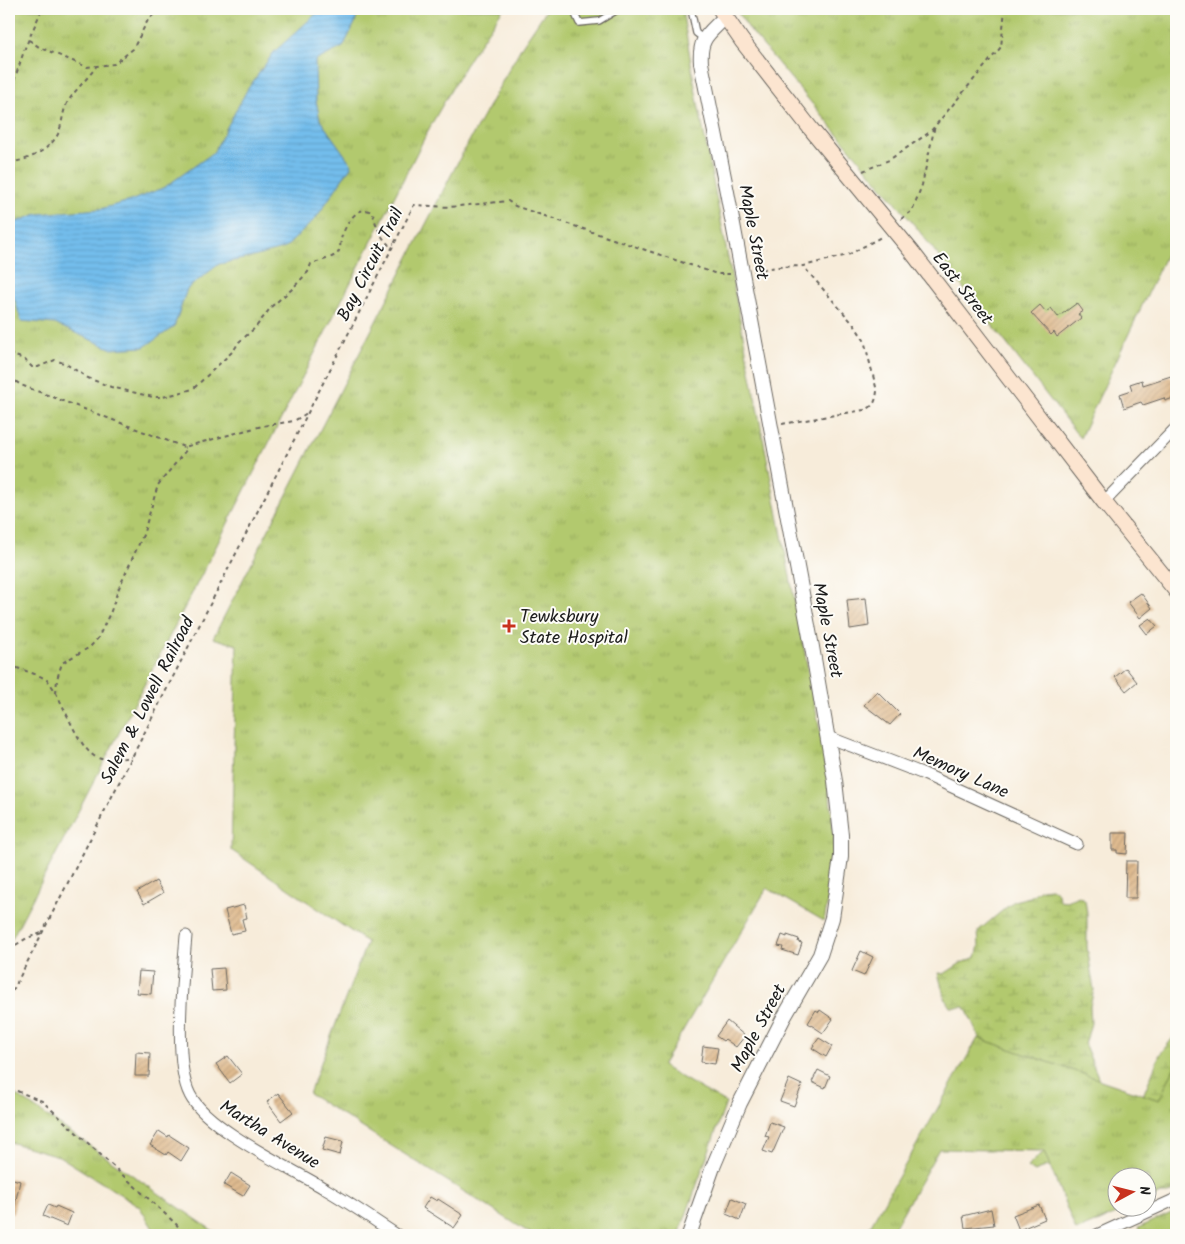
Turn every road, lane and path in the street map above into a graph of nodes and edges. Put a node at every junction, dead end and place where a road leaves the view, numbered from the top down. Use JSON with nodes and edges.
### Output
{"nodes":[{"id":1,"x":42,"y":9,"type":"edge"},
{"id":2,"x":159,"y":9,"type":"edge"},
{"id":3,"x":577,"y":9,"type":"edge"},
{"id":4,"x":620,"y":9,"type":"edge"},
{"id":5,"x":691,"y":9,"type":"edge"},
{"id":6,"x":1006,"y":9,"type":"edge"},
{"id":7,"x":722,"y":13,"type":"edge"},
{"id":8,"x":704,"y":39,"type":"junction"},
{"id":9,"x":29,"y":40,"type":"junction"},
{"id":10,"x":96,"y":67,"type":"junction"},
{"id":11,"x":9,"y":96,"type":"edge"},
{"id":12,"x":935,"y":125,"type":"junction"},
{"id":13,"x":9,"y":162,"type":"edge"},
{"id":14,"x":849,"y":176,"type":"junction"},
{"id":15,"x":892,"y":228,"type":"junction"},
{"id":16,"x":394,"y":244,"type":"junction"},
{"id":17,"x":802,"y":266,"type":"junction"},
{"id":18,"x":742,"y":273,"type":"junction"},
{"id":19,"x":9,"y":354,"type":"edge"},
{"id":20,"x":9,"y":377,"type":"edge"},
{"id":21,"x":308,"y":412,"type":"junction"},
{"id":22,"x":770,"y":426,"type":"junction"},
{"id":23,"x":1176,"y":428,"type":"edge"},
{"id":24,"x":184,"y":447,"type":"junction"},
{"id":25,"x":1104,"y":502,"type":"junction"},
{"id":26,"x":1176,"y":592,"type":"edge"},
{"id":27,"x":9,"y":665,"type":"edge"},
{"id":28,"x":56,"y":693,"type":"junction"},
{"id":29,"x":828,"y":737,"type":"junction"},
{"id":30,"x":132,"y":756,"type":"junction"},
{"id":31,"x":1077,"y":844,"type":"dead end"},
{"id":32,"x":42,"y":932,"type":"junction"},
{"id":33,"x":186,"y":936,"type":"dead end"},
{"id":34,"x":9,"y":949,"type":"edge"},
{"id":35,"x":9,"y":998,"type":"edge"},
{"id":36,"x":9,"y":1090,"type":"edge"},
{"id":37,"x":1176,"y":1199,"type":"edge"},
{"id":38,"x":186,"y":1235,"type":"edge"},
{"id":39,"x":397,"y":1235,"type":"edge"},
{"id":40,"x":689,"y":1235,"type":"edge"},
{"id":41,"x":1097,"y":1235,"type":"edge"}],
"edges":[{"from":1,"to":9,"type":"path"},
{"from":2,"to":10,"type":"path"},
{"from":3,"to":4,"type":"lane"},
{"from":5,"to":8,"type":"lane"},
{"from":6,"to":12,"type":"path","name":"Bay Circuit Trail"},
{"from":7,"to":8,"type":"street"},
{"from":7,"to":14,"type":"main road","name":"East Street"},
{"from":8,"to":18,"type":"street","name":"Maple Street"},
{"from":9,"to":10,"type":"path"},
{"from":9,"to":11,"type":"path"},
{"from":10,"to":13,"type":"path"},
{"from":12,"to":14,"type":"path","name":"Bay Circuit Trail"},
{"from":12,"to":15,"type":"path","name":"Bay Circuit Trail"},
{"from":14,"to":15,"type":"main road","name":"East Street"},
{"from":15,"to":17,"type":"path","name":"Bay Circuit Trail"},
{"from":15,"to":25,"type":"main road","name":"East Street"},
{"from":16,"to":18,"type":"path","name":"Bay Circuit Trail"},
{"from":16,"to":19,"type":"path"},
{"from":16,"to":21,"type":"path","name":"Bay Circuit Trail"},
{"from":17,"to":18,"type":"path","name":"Bay Circuit Trail"},
{"from":17,"to":22,"type":"path"},
{"from":18,"to":22,"type":"street","name":"Maple Street"},
{"from":20,"to":24,"type":"path"},
{"from":21,"to":24,"type":"path"},
{"from":21,"to":30,"type":"path","name":"Salem & Lowell Railroad"},
{"from":22,"to":29,"type":"street","name":"Maple Street"},
{"from":23,"to":25,"type":"street"},
{"from":24,"to":28,"type":"path"},
{"from":25,"to":26,"type":"main road","name":"East Street"},
{"from":27,"to":28,"type":"path"},
{"from":28,"to":30,"type":"path"},
{"from":29,"to":31,"type":"street","name":"Memory Lane"},
{"from":29,"to":40,"type":"street","name":"Maple Street"},
{"from":30,"to":32,"type":"path","name":"Salem & Lowell Railroad"},
{"from":32,"to":34,"type":"path"},
{"from":32,"to":35,"type":"path","name":"Salem & Lowell Railroad"},
{"from":33,"to":39,"type":"street","name":"Martha Avenue"},
{"from":36,"to":38,"type":"path"},
{"from":37,"to":41,"type":"street"}]}
